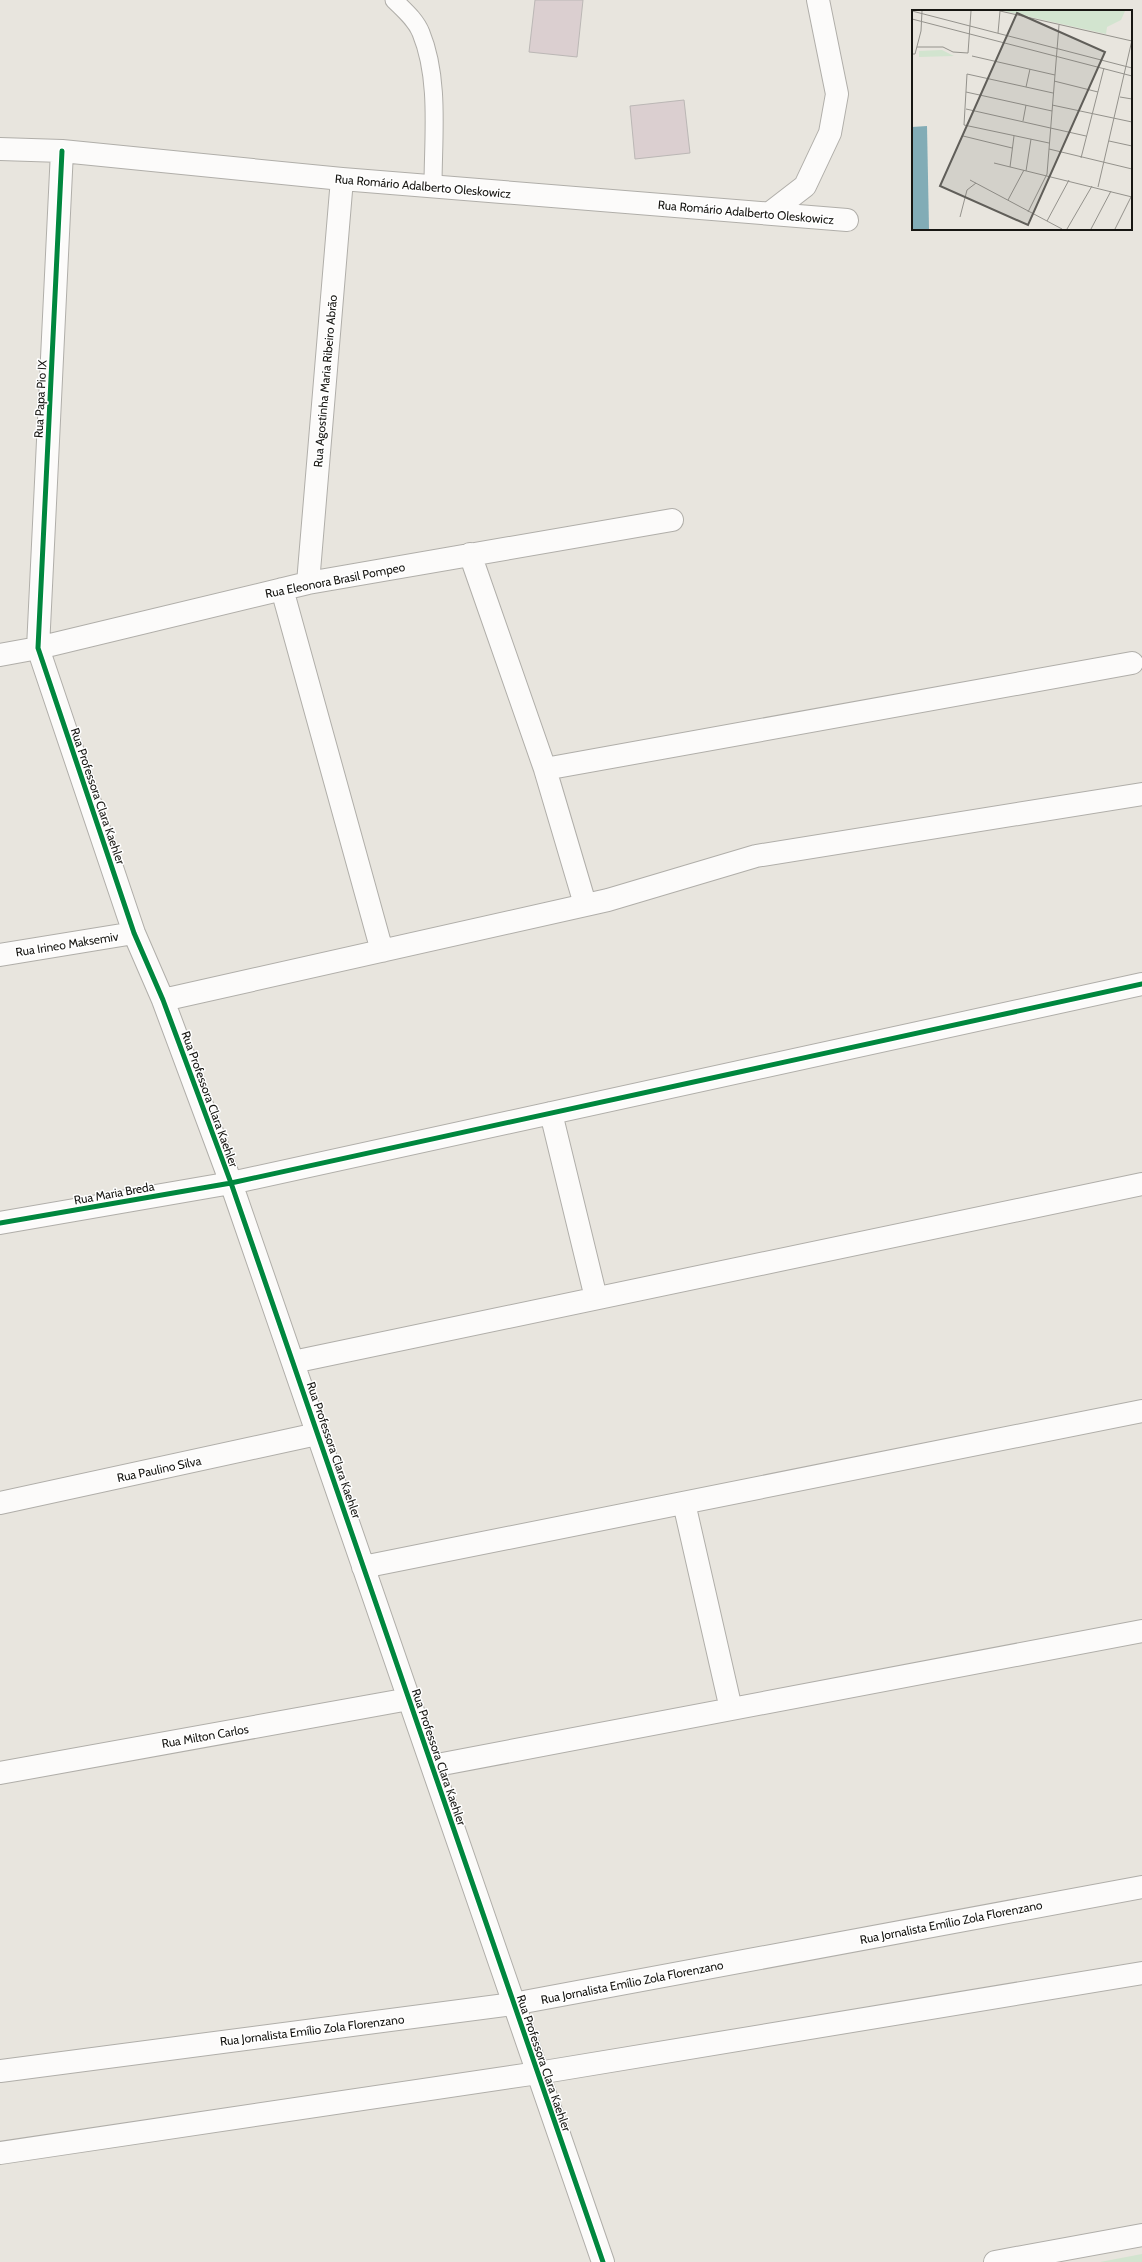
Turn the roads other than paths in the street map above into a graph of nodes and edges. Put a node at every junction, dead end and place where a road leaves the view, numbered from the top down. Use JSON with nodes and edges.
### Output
{"nodes":[{"id":1,"x":394,"y":0,"type":"edge"},
{"id":2,"x":818,"y":0,"type":"edge"},
{"id":3,"x":0,"y":149,"type":"edge"},
{"id":4,"x":62,"y":151,"type":"junction"},
{"id":5,"x":342,"y":180,"type":"junction"},
{"id":6,"x":433,"y":186,"type":"junction"},
{"id":7,"x":770,"y":214,"type":"junction"},
{"id":8,"x":847,"y":220,"type":"dead end"},
{"id":9,"x":672,"y":520,"type":"dead end"},
{"id":10,"x":470,"y":554,"type":"junction"},
{"id":11,"x":308,"y":582,"type":"junction"},
{"id":12,"x":282,"y":589,"type":"junction"},
{"id":13,"x":38,"y":648,"type":"junction"},
{"id":14,"x":0,"y":655,"type":"edge"},
{"id":15,"x":1132,"y":663,"type":"dead end"},
{"id":16,"x":545,"y":769,"type":"junction"},
{"id":17,"x":1142,"y":794,"type":"edge"},
{"id":18,"x":585,"y":904,"type":"junction"},
{"id":19,"x":134,"y":933,"type":"junction"},
{"id":20,"x":382,"y":951,"type":"junction"},
{"id":21,"x":0,"y":955,"type":"edge"},
{"id":22,"x":1142,"y":984,"type":"edge"},
{"id":23,"x":163,"y":1000,"type":"junction"},
{"id":24,"x":551,"y":1113,"type":"junction"},
{"id":25,"x":231,"y":1183,"type":"junction"},
{"id":26,"x":1142,"y":1184,"type":"edge"},
{"id":27,"x":0,"y":1223,"type":"edge"},
{"id":28,"x":596,"y":1298,"type":"junction"},
{"id":29,"x":293,"y":1362,"type":"junction"},
{"id":30,"x":1142,"y":1411,"type":"edge"},
{"id":31,"x":317,"y":1434,"type":"junction"},
{"id":32,"x":0,"y":1503,"type":"edge"},
{"id":33,"x":684,"y":1503,"type":"junction"},
{"id":34,"x":363,"y":1567,"type":"junction"},
{"id":35,"x":1142,"y":1631,"type":"edge"},
{"id":36,"x":409,"y":1699,"type":"junction"},
{"id":37,"x":732,"y":1709,"type":"junction"},
{"id":38,"x":432,"y":1766,"type":"junction"},
{"id":39,"x":0,"y":1773,"type":"edge"},
{"id":40,"x":1142,"y":1887,"type":"edge"},
{"id":41,"x":1142,"y":1973,"type":"edge"},
{"id":42,"x":513,"y":2004,"type":"junction"},
{"id":43,"x":0,"y":2071,"type":"edge"},
{"id":44,"x":538,"y":2073,"type":"junction"},
{"id":45,"x":0,"y":2153,"type":"edge"},
{"id":46,"x":1142,"y":2235,"type":"edge"},
{"id":47,"x":603,"y":2262,"type":"edge"},
{"id":48,"x":995,"y":2262,"type":"edge"}],
"edges":[{"from":1,"to":6,"type":"lane"},
{"from":2,"to":7,"type":"street"},
{"from":3,"to":4,"type":"street","name":"Rua Romário Adalberto Oleskowicz"},
{"from":4,"to":5,"type":"street","name":"Rua Romário Adalberto Oleskowicz"},
{"from":4,"to":13,"type":"street","name":"Rua Papa Pio IX"},
{"from":5,"to":6,"type":"street","name":"Rua Romário Adalberto Oleskowicz"},
{"from":5,"to":11,"type":"street","name":"Rua Agostinha Maria Ribeiro Abrão"},
{"from":6,"to":7,"type":"street","name":"Rua Romário Adalberto Oleskowicz"},
{"from":7,"to":8,"type":"street","name":"Rua Romário Adalberto Oleskowicz"},
{"from":9,"to":10,"type":"street","name":"Rua Eleonora Brasil Pompeo"},
{"from":10,"to":11,"type":"street","name":"Rua Eleonora Brasil Pompeo"},
{"from":10,"to":16,"type":"street"},
{"from":11,"to":12,"type":"street","name":"Rua Eleonora Brasil Pompeo"},
{"from":12,"to":13,"type":"street","name":"Rua Eleonora Brasil Pompeo"},
{"from":12,"to":20,"type":"street"},
{"from":13,"to":14,"type":"street","name":"Rua Eleonora Brasil Pompeo"},
{"from":13,"to":19,"type":"street","name":"Rua Professora Clara Kaehler"},
{"from":15,"to":16,"type":"street"},
{"from":16,"to":18,"type":"street"},
{"from":17,"to":18,"type":"street"},
{"from":18,"to":20,"type":"street"},
{"from":19,"to":21,"type":"street","name":"Rua Irineo Maksemiv"},
{"from":19,"to":23,"type":"street","name":"Rua Professora Clara Kaehler"},
{"from":20,"to":23,"type":"street"},
{"from":22,"to":24,"type":"street","name":"Rua Maria Breda"},
{"from":23,"to":25,"type":"street","name":"Rua Professora Clara Kaehler"},
{"from":24,"to":25,"type":"street","name":"Rua Maria Breda"},
{"from":24,"to":28,"type":"street"},
{"from":25,"to":27,"type":"street","name":"Rua Maria Breda"},
{"from":25,"to":29,"type":"street","name":"Rua Professora Clara Kaehler"},
{"from":26,"to":28,"type":"street"},
{"from":28,"to":29,"type":"street"},
{"from":29,"to":31,"type":"street","name":"Rua Professora Clara Kaehler"},
{"from":30,"to":33,"type":"street"},
{"from":31,"to":32,"type":"street","name":"Rua Paulino Silva"},
{"from":31,"to":34,"type":"street","name":"Rua Professora Clara Kaehler"},
{"from":33,"to":34,"type":"street"},
{"from":33,"to":37,"type":"street"},
{"from":34,"to":36,"type":"street","name":"Rua Professora Clara Kaehler"},
{"from":35,"to":37,"type":"street"},
{"from":36,"to":38,"type":"street","name":"Rua Professora Clara Kaehler"},
{"from":36,"to":39,"type":"street","name":"Rua Milton Carlos"},
{"from":37,"to":38,"type":"street"},
{"from":38,"to":42,"type":"street","name":"Rua Professora Clara Kaehler"},
{"from":40,"to":42,"type":"street","name":"Rua Jornalista Emílio Zola Florenzano"},
{"from":41,"to":44,"type":"street"},
{"from":42,"to":43,"type":"street","name":"Rua Jornalista Emílio Zola Florenzano"},
{"from":42,"to":44,"type":"street","name":"Rua Professora Clara Kaehler"},
{"from":44,"to":45,"type":"street"},
{"from":44,"to":47,"type":"street","name":"Rua Professora Clara Kaehler"},
{"from":46,"to":48,"type":"street"}]}
